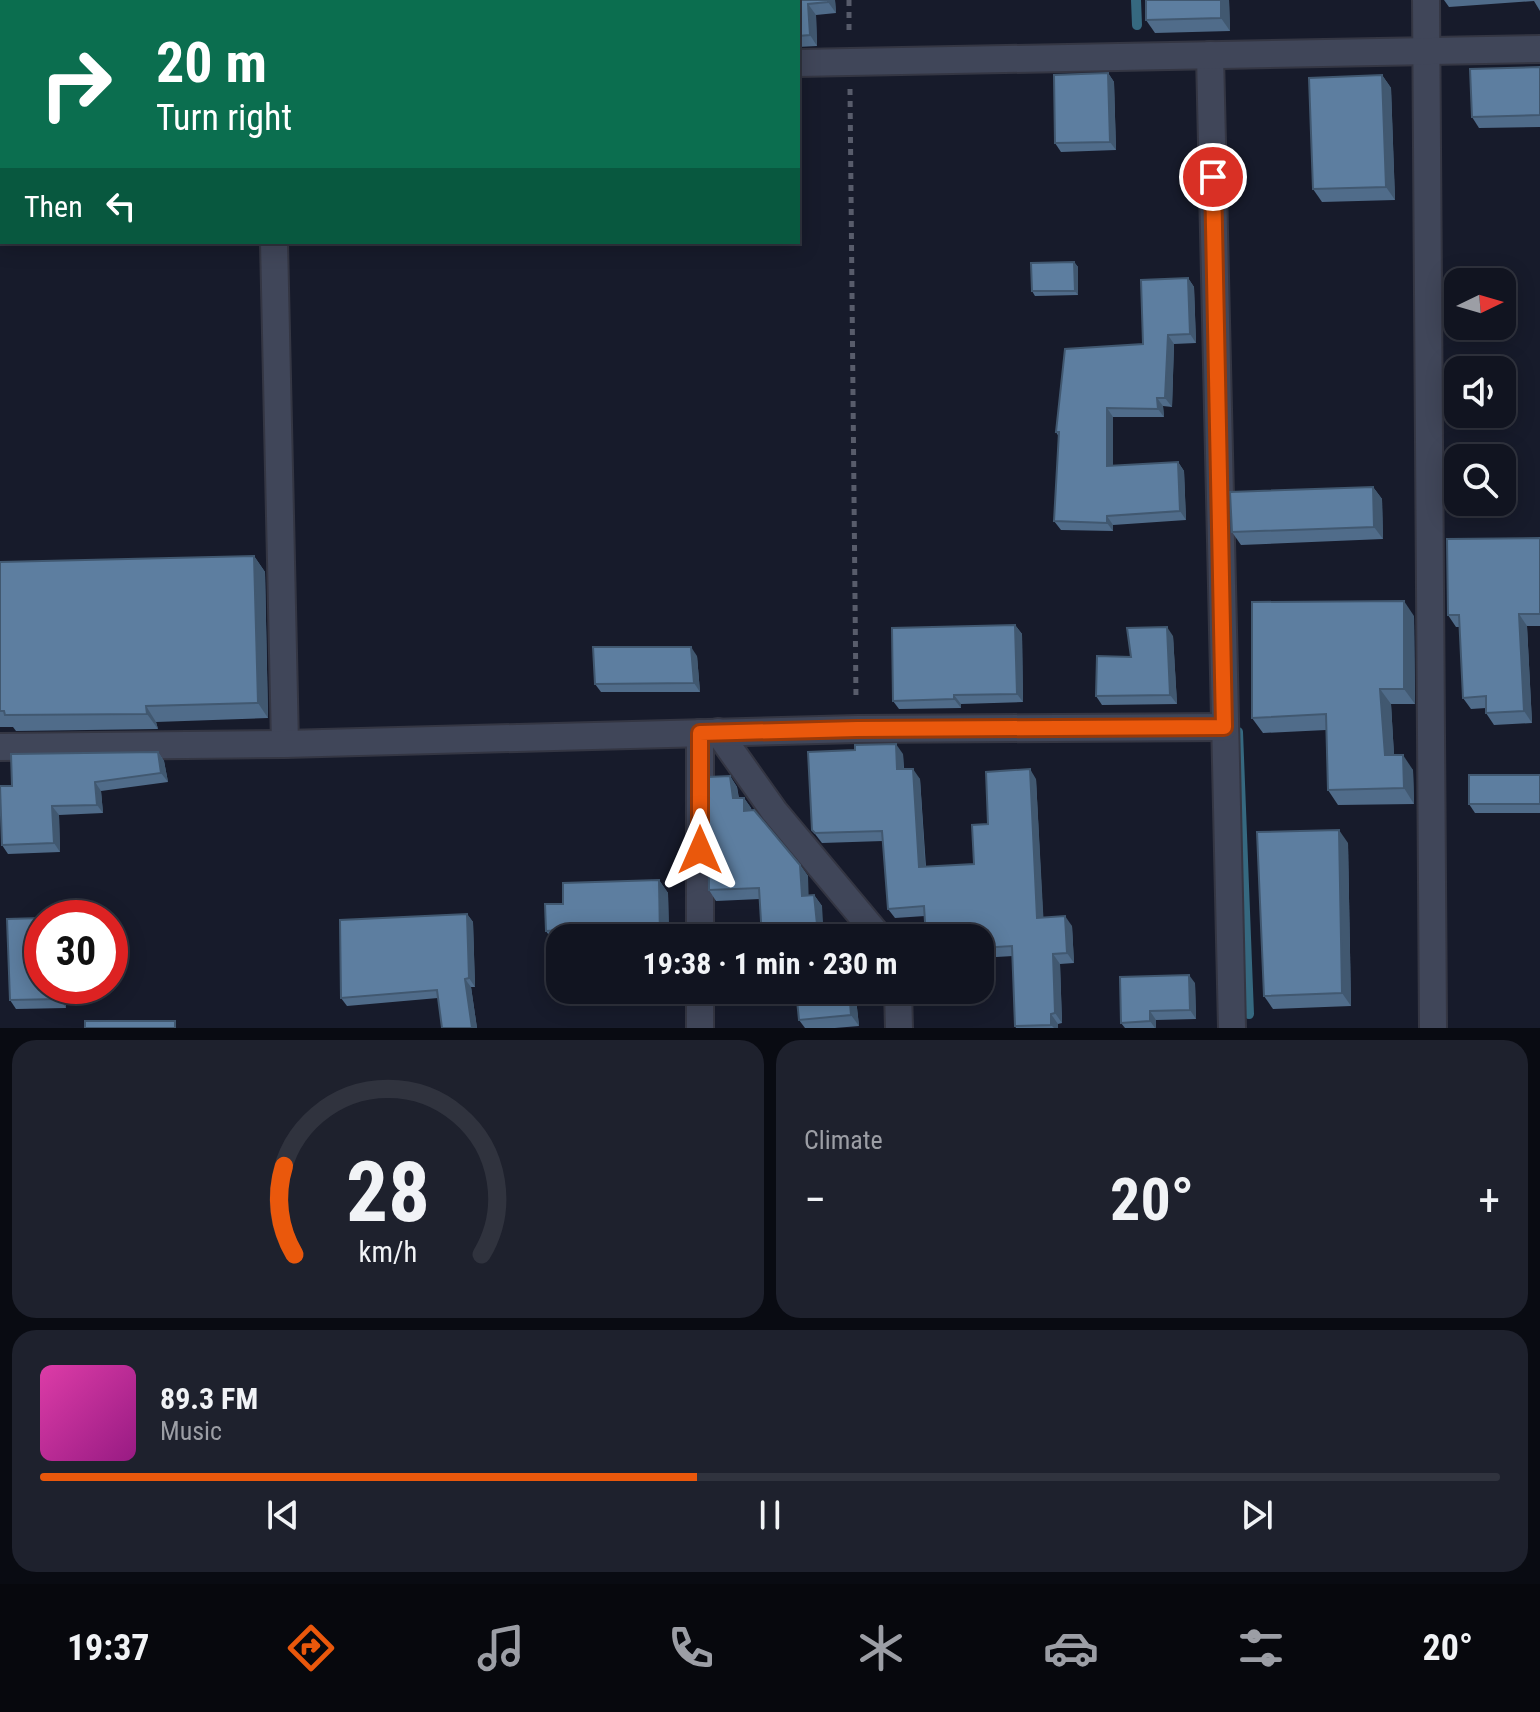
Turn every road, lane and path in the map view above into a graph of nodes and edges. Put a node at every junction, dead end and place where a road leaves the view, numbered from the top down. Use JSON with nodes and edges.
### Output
{"nodes":[{"id":1,"x":849,"y":0,"type":"edge"},
{"id":2,"x":1426,"y":0,"type":"edge"},
{"id":3,"x":1540,"y":49,"type":"edge"},
{"id":4,"x":1427,"y":51,"type":"junction"},
{"id":5,"x":1210,"y":55,"type":"junction"},
{"id":6,"x":850,"y":62,"type":"junction"},
{"id":7,"x":800,"y":63,"type":"edge"},
{"id":8,"x":274,"y":244,"type":"edge"},
{"id":9,"x":1224,"y":727,"type":"junction"},
{"id":10,"x":857,"y":729,"type":"junction"},
{"id":11,"x":709,"y":733,"type":"junction"},
{"id":12,"x":285,"y":744,"type":"junction"},
{"id":13,"x":0,"y":747,"type":"edge"},
{"id":14,"x":701,"y":924,"type":"edge"},
{"id":15,"x":868,"y":924,"type":"edge"},
{"id":16,"x":700,"y":1004,"type":"edge"},
{"id":17,"x":898,"y":1004,"type":"edge"},
{"id":18,"x":700,"y":1028,"type":"edge"},
{"id":19,"x":899,"y":1028,"type":"edge"},
{"id":20,"x":1232,"y":1028,"type":"edge"},
{"id":21,"x":1433,"y":1028,"type":"edge"}],
"edges":[{"from":1,"to":6,"type":"path"},
{"from":2,"to":4,"type":"street"},
{"from":3,"to":4,"type":"street"},
{"from":4,"to":5,"type":"street"},
{"from":4,"to":21,"type":"street"},
{"from":5,"to":6,"type":"street"},
{"from":5,"to":9,"type":"street"},
{"from":6,"to":7,"type":"street"},
{"from":6,"to":10,"type":"path"},
{"from":8,"to":12,"type":"street"},
{"from":9,"to":10,"type":"street"},
{"from":9,"to":20,"type":"street"},
{"from":10,"to":11,"type":"street"},
{"from":11,"to":12,"type":"street"},
{"from":11,"to":14,"type":"street"},
{"from":11,"to":15,"type":"street"},
{"from":12,"to":13,"type":"street"},
{"from":16,"to":18,"type":"street"},
{"from":17,"to":19,"type":"street"}]}
